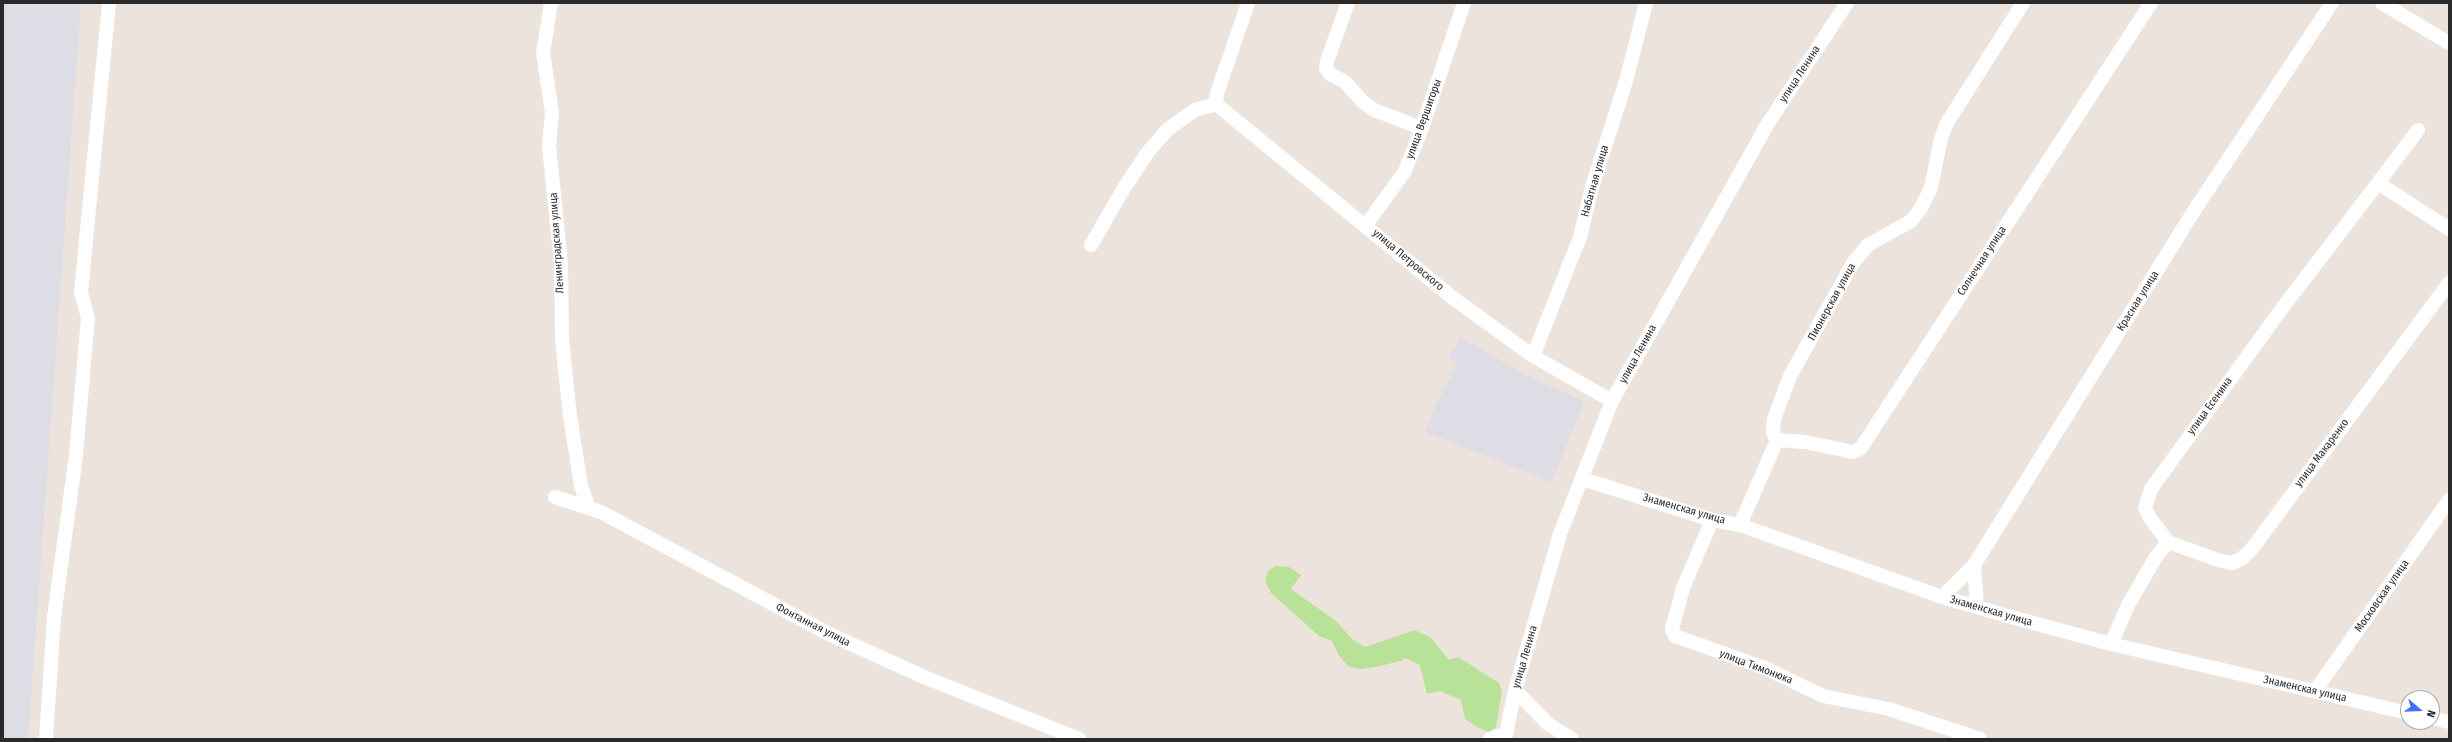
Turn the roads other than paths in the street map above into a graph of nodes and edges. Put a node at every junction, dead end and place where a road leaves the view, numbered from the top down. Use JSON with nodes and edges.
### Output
{"nodes":[{"id":1,"x":109,"y":3,"type":"edge"},
{"id":2,"x":551,"y":3,"type":"edge"},
{"id":3,"x":1248,"y":3,"type":"edge"},
{"id":4,"x":1348,"y":3,"type":"edge"},
{"id":5,"x":1464,"y":3,"type":"edge"},
{"id":6,"x":1646,"y":3,"type":"edge"},
{"id":7,"x":1846,"y":3,"type":"edge"},
{"id":8,"x":2023,"y":3,"type":"edge"},
{"id":9,"x":2151,"y":3,"type":"edge"},
{"id":10,"x":2332,"y":3,"type":"edge"},
{"id":11,"x":2382,"y":3,"type":"edge"},
{"id":12,"x":2449,"y":43,"type":"edge"},
{"id":13,"x":1216,"y":104,"type":"junction"},
{"id":14,"x":1422,"y":128,"type":"junction"},
{"id":15,"x":2418,"y":130,"type":"dead end"},
{"id":16,"x":2378,"y":183,"type":"junction"},
{"id":17,"x":1366,"y":225,"type":"junction"},
{"id":18,"x":2449,"y":229,"type":"edge"},
{"id":19,"x":1091,"y":246,"type":"dead end"},
{"id":20,"x":2449,"y":283,"type":"edge"},
{"id":21,"x":1534,"y":356,"type":"junction"},
{"id":22,"x":1612,"y":401,"type":"junction"},
{"id":23,"x":1777,"y":440,"type":"junction"},
{"id":24,"x":1583,"y":479,"type":"junction"},
{"id":25,"x":555,"y":497,"type":"dead end"},
{"id":26,"x":2449,"y":500,"type":"edge"},
{"id":27,"x":588,"y":506,"type":"junction"},
{"id":28,"x":1712,"y":520,"type":"junction"},
{"id":29,"x":1740,"y":525,"type":"junction"},
{"id":30,"x":2168,"y":542,"type":"junction"},
{"id":31,"x":1974,"y":565,"type":"junction"},
{"id":32,"x":1942,"y":597,"type":"junction"},
{"id":33,"x":1977,"y":607,"type":"junction"},
{"id":34,"x":2111,"y":644,"type":"junction"},
{"id":35,"x":1515,"y":690,"type":"junction"},
{"id":36,"x":2315,"y":691,"type":"junction"},
{"id":37,"x":2400,"y":711,"type":"edge"},
{"id":38,"x":1505,"y":736,"type":"edge"},
{"id":39,"x":46,"y":739,"type":"edge"},
{"id":40,"x":1079,"y":739,"type":"edge"},
{"id":41,"x":1490,"y":739,"type":"edge"},
{"id":42,"x":1572,"y":739,"type":"edge"},
{"id":43,"x":1980,"y":739,"type":"edge"}],
"edges":[{"from":1,"to":39,"type":"street"},
{"from":2,"to":27,"type":"street","name":"Ленинградская улица"},
{"from":3,"to":13,"type":"street"},
{"from":4,"to":14,"type":"street"},
{"from":5,"to":14,"type":"street","name":"улица Вершигоры"},
{"from":6,"to":21,"type":"street","name":"Набатная улица"},
{"from":7,"to":22,"type":"street","name":"улица Ленина"},
{"from":8,"to":23,"type":"street","name":"Пионерская улица"},
{"from":9,"to":23,"type":"street","name":"Солнечная улица"},
{"from":10,"to":31,"type":"street","name":"Красная улица"},
{"from":11,"to":12,"type":"street"},
{"from":13,"to":17,"type":"street","name":"улица Петровского"},
{"from":13,"to":19,"type":"street"},
{"from":14,"to":17,"type":"street","name":"улица Вершигоры"},
{"from":15,"to":16,"type":"street","name":"улица Есенина"},
{"from":16,"to":18,"type":"street"},
{"from":16,"to":30,"type":"street","name":"улица Есенина"},
{"from":17,"to":21,"type":"street","name":"улица Петровского"},
{"from":20,"to":30,"type":"street","name":"улица Макаренко"},
{"from":21,"to":22,"type":"street","name":"улица Петровского"},
{"from":22,"to":24,"type":"street","name":"улица Ленина"},
{"from":23,"to":29,"type":"street"},
{"from":24,"to":28,"type":"street","name":"Знаменская улица"},
{"from":24,"to":35,"type":"street","name":"улица Ленина"},
{"from":25,"to":27,"type":"street","name":"Фонтанная улица"},
{"from":26,"to":36,"type":"street","name":"Московская улица"},
{"from":27,"to":40,"type":"street","name":"Фонтанная улица"},
{"from":28,"to":29,"type":"street","name":"Знаменская улица"},
{"from":28,"to":43,"type":"street","name":"улица Тимонюка"},
{"from":29,"to":32,"type":"street","name":"Знаменская улица"},
{"from":30,"to":34,"type":"street"},
{"from":31,"to":32,"type":"street","name":"Красная улица"},
{"from":31,"to":33,"type":"street"},
{"from":32,"to":33,"type":"street","name":"Знаменская улица"},
{"from":33,"to":34,"type":"street","name":"Знаменская улица"},
{"from":34,"to":36,"type":"street","name":"Знаменская улица"},
{"from":35,"to":38,"type":"street","name":"улица Ленина"},
{"from":35,"to":42,"type":"street"},
{"from":36,"to":37,"type":"street","name":"Знаменская улица"},
{"from":38,"to":41,"type":"street"}]}
